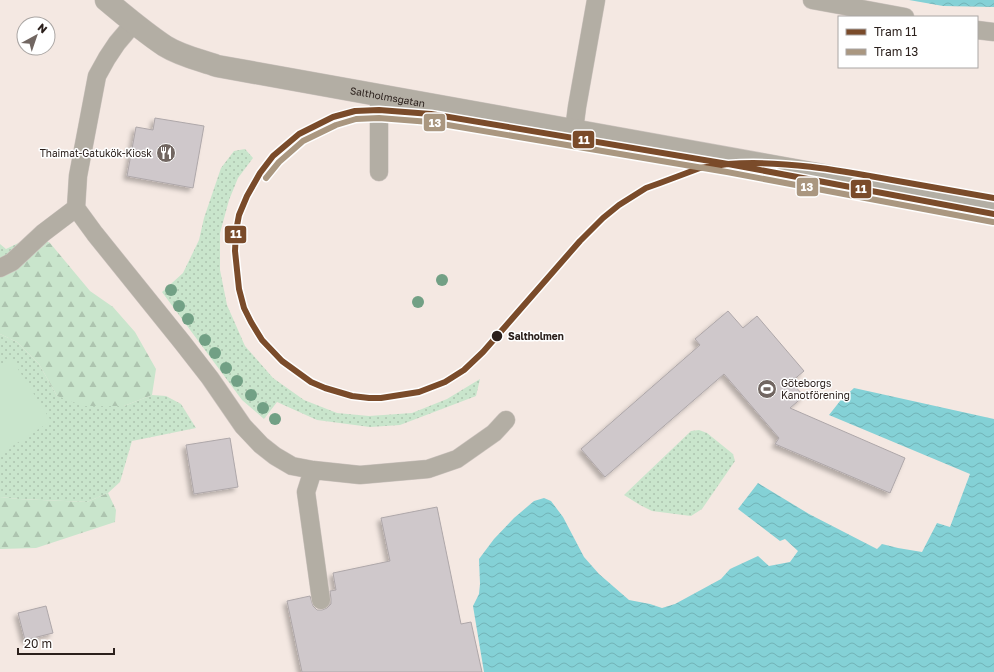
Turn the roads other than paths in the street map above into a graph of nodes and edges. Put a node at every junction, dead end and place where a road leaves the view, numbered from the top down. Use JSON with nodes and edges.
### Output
{"nodes":[{"id":1,"x":106,"y":0,"type":"edge"},
{"id":2,"x":596,"y":0,"type":"edge"},
{"id":3,"x":812,"y":0,"type":"edge"},
{"id":4,"x":900,"y":16,"type":"edge"},
{"id":5,"x":134,"y":23,"type":"junction"},
{"id":6,"x":978,"y":30,"type":"edge"},
{"id":7,"x":994,"y":32,"type":"edge"},
{"id":8,"x":379,"y":95,"type":"junction"},
{"id":9,"x":574,"y":130,"type":"junction"},
{"id":10,"x":380,"y":172,"type":"dead end"},
{"id":11,"x":994,"y":206,"type":"edge"},
{"id":12,"x":76,"y":208,"type":"junction"},
{"id":13,"x":0,"y":268,"type":"edge"},
{"id":14,"x":506,"y":420,"type":"dead end"},
{"id":15,"x":313,"y":470,"type":"junction"},
{"id":16,"x":321,"y":600,"type":"dead end"}],
"edges":[{"from":1,"to":5,"type":"street","name":"Saltholmsgatan"},
{"from":2,"to":9,"type":"lane"},
{"from":3,"to":4,"type":"lane"},
{"from":5,"to":8,"type":"street","name":"Saltholmsgatan"},
{"from":5,"to":12,"type":"lane"},
{"from":6,"to":7,"type":"lane"},
{"from":8,"to":9,"type":"street","name":"Saltholmsgatan"},
{"from":8,"to":10,"type":"lane"},
{"from":9,"to":11,"type":"street","name":"Saltholmsgatan"},
{"from":12,"to":13,"type":"lane"},
{"from":12,"to":15,"type":"lane"},
{"from":14,"to":15,"type":"lane"},
{"from":15,"to":16,"type":"lane"}]}
